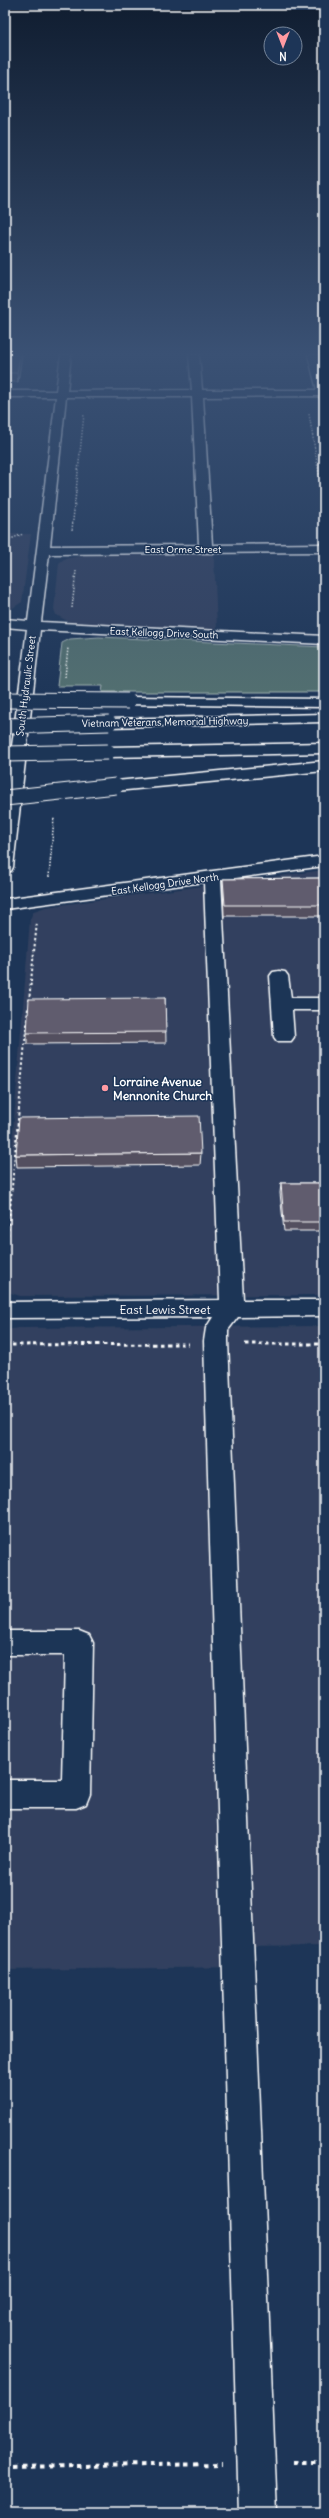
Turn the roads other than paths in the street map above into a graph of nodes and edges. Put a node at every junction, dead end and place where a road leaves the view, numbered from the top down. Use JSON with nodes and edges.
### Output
{"nodes":[{"id":1,"x":51,"y":473,"type":"edge"},
{"id":2,"x":202,"y":473,"type":"edge"},
{"id":3,"x":324,"y":548,"type":"edge"},
{"id":4,"x":206,"y":549,"type":"junction"},
{"id":5,"x":42,"y":550,"type":"junction"},
{"id":6,"x":5,"y":623,"type":"edge"},
{"id":7,"x":33,"y":625,"type":"junction"},
{"id":8,"x":324,"y":640,"type":"edge"},
{"id":9,"x":5,"y":700,"type":"edge"},
{"id":10,"x":324,"y":703,"type":"edge"},
{"id":11,"x":324,"y":718,"type":"edge"},
{"id":12,"x":5,"y":726,"type":"edge"},
{"id":13,"x":324,"y":748,"type":"edge"},
{"id":14,"x":5,"y":754,"type":"edge"},
{"id":15,"x":324,"y":766,"type":"edge"},
{"id":16,"x":5,"y":798,"type":"edge"},
{"id":17,"x":324,"y":861,"type":"edge"},
{"id":18,"x":5,"y":866,"type":"edge"},
{"id":19,"x":212,"y":877,"type":"junction"},
{"id":20,"x":5,"y":904,"type":"edge"},
{"id":21,"x":279,"y":976,"type":"dead end"},
{"id":22,"x":282,"y":1004,"type":"junction"},
{"id":23,"x":324,"y":1004,"type":"edge"},
{"id":24,"x":284,"y":1038,"type":"dead end"},
{"id":25,"x":324,"y":1308,"type":"edge"},
{"id":26,"x":232,"y":1309,"type":"junction"},
{"id":27,"x":5,"y":1310,"type":"edge"},
{"id":28,"x":5,"y":1643,"type":"edge"},
{"id":29,"x":5,"y":1794,"type":"edge"},
{"id":30,"x":258,"y":2513,"type":"edge"}],
"edges":[{"from":1,"to":5,"type":"main road","name":"South Hydraulic Street"},
{"from":2,"to":4,"type":"main road"},
{"from":3,"to":4,"type":"main road","name":"East Orme Street"},
{"from":4,"to":5,"type":"main road","name":"East Orme Street"},
{"from":5,"to":7,"type":"main road","name":"South Hydraulic Street"},
{"from":6,"to":7,"type":"main road","name":"East Kellogg Drive South"},
{"from":7,"to":8,"type":"main road","name":"East Kellogg Drive South"},
{"from":7,"to":18,"type":"main road","name":"South Hydraulic Street"},
{"from":9,"to":10,"type":"main road","bridge":true},
{"from":11,"to":12,"type":"main road","name":"Vietnam Veterans Memorial Highway","bridge":true},
{"from":13,"to":14,"type":"main road","bridge":true},
{"from":15,"to":16,"type":"main road","bridge":true},
{"from":17,"to":19,"type":"main road","name":"East Kellogg Drive North"},
{"from":19,"to":20,"type":"main road","name":"East Kellogg Drive North"},
{"from":19,"to":26,"type":"main road"},
{"from":21,"to":22,"type":"main road"},
{"from":22,"to":23,"type":"main road"},
{"from":22,"to":24,"type":"main road"},
{"from":25,"to":26,"type":"main road","name":"East Lewis Street"},
{"from":26,"to":27,"type":"main road","name":"East Lewis Street"},
{"from":26,"to":30,"type":"main road"},
{"from":28,"to":29,"type":"main road"}]}
